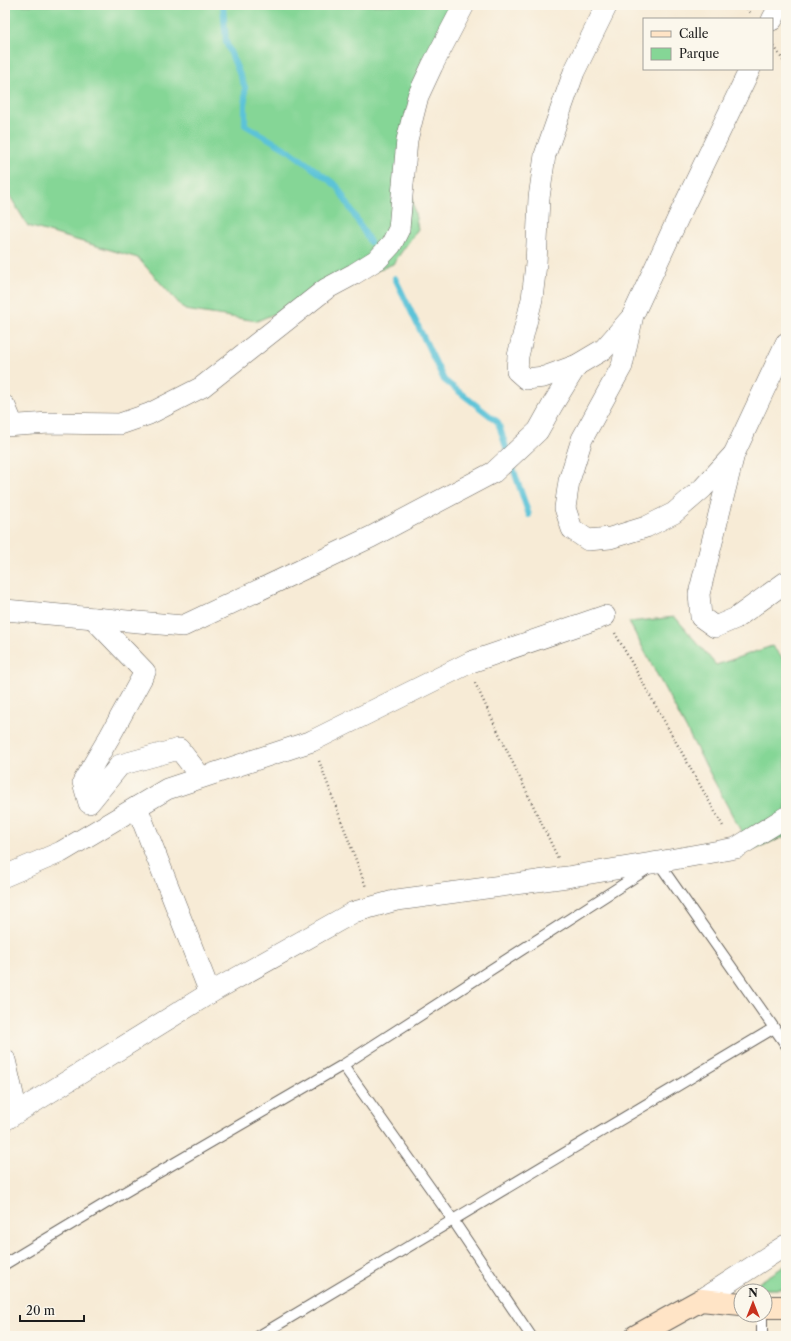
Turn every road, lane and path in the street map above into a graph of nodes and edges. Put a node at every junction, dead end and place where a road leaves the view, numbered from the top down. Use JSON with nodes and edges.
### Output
{"nodes":[{"id":1,"x":464,"y":5,"type":"edge"},
{"id":2,"x":607,"y":5,"type":"edge"},
{"id":3,"x":744,"y":5,"type":"edge"},
{"id":4,"x":780,"y":5,"type":"edge"},
{"id":5,"x":754,"y":18,"type":"edge"},
{"id":6,"x":773,"y":18,"type":"edge"},
{"id":7,"x":773,"y":45,"type":"edge"},
{"id":8,"x":786,"y":65,"type":"edge"},
{"id":9,"x":750,"y":70,"type":"edge"},
{"id":10,"x":633,"y":315,"type":"junction"},
{"id":11,"x":786,"y":343,"type":"edge"},
{"id":12,"x":577,"y":364,"type":"junction"},
{"id":13,"x":5,"y":406,"type":"edge"},
{"id":14,"x":9,"y":425,"type":"edge"},
{"id":15,"x":734,"y":454,"type":"junction"},
{"id":16,"x":786,"y":582,"type":"edge"},
{"id":17,"x":5,"y":610,"type":"edge"},
{"id":18,"x":605,"y":616,"type":"joint"},
{"id":19,"x":93,"y":618,"type":"junction"},
{"id":20,"x":467,"y":665,"type":"junction"},
{"id":21,"x":312,"y":742,"type":"junction"},
{"id":22,"x":201,"y":777,"type":"junction"},
{"id":23,"x":137,"y":806,"type":"junction"},
{"id":24,"x":786,"y":817,"type":"edge"},
{"id":25,"x":736,"y":848,"type":"junction"},
{"id":26,"x":658,"y":862,"type":"junction"},
{"id":27,"x":5,"y":876,"type":"edge"},
{"id":28,"x":567,"y":876,"type":"junction"},
{"id":29,"x":373,"y":907,"type":"junction"},
{"id":30,"x":210,"y":993,"type":"junction"},
{"id":31,"x":774,"y":1028,"type":"junction"},
{"id":32,"x":786,"y":1045,"type":"edge"},
{"id":33,"x":5,"y":1060,"type":"edge"},
{"id":34,"x":343,"y":1065,"type":"junction"},
{"id":35,"x":11,"y":1116,"type":"edge"},
{"id":36,"x":453,"y":1220,"type":"junction"},
{"id":37,"x":786,"y":1245,"type":"edge"},
{"id":38,"x":5,"y":1264,"type":"edge"},
{"id":39,"x":701,"y":1300,"type":"junction"},
{"id":40,"x":733,"y":1303,"type":"edge"},
{"id":41,"x":773,"y":1307,"type":"edge"},
{"id":42,"x":786,"y":1307,"type":"edge"},
{"id":43,"x":762,"y":1323,"type":"edge"},
{"id":44,"x":258,"y":1336,"type":"edge"},
{"id":45,"x":531,"y":1336,"type":"edge"},
{"id":46,"x":636,"y":1336,"type":"edge"},
{"id":47,"x":762,"y":1336,"type":"edge"}],
"edges":[{"from":1,"to":14,"type":"street"},
{"from":2,"to":12,"type":"street"},
{"from":3,"to":5,"type":"path"},
{"from":4,"to":6,"type":"street"},
{"from":7,"to":8,"type":"path"},
{"from":9,"to":10,"type":"street"},
{"from":10,"to":12,"type":"street"},
{"from":10,"to":15,"type":"street"},
{"from":11,"to":15,"type":"street"},
{"from":12,"to":19,"type":"street"},
{"from":13,"to":14,"type":"street"},
{"from":15,"to":16,"type":"street"},
{"from":17,"to":19,"type":"street"},
{"from":18,"to":20,"type":"street"},
{"from":18,"to":25,"type":"path"},
{"from":19,"to":22,"type":"street"},
{"from":20,"to":21,"type":"street"},
{"from":20,"to":28,"type":"path"},
{"from":21,"to":22,"type":"street"},
{"from":21,"to":29,"type":"path"},
{"from":22,"to":23,"type":"street"},
{"from":23,"to":27,"type":"street"},
{"from":23,"to":30,"type":"street"},
{"from":24,"to":25,"type":"street"},
{"from":25,"to":26,"type":"street"},
{"from":26,"to":28,"type":"street"},
{"from":26,"to":31,"type":"lane"},
{"from":26,"to":34,"type":"lane"},
{"from":28,"to":29,"type":"street"},
{"from":29,"to":30,"type":"street"},
{"from":30,"to":35,"type":"street"},
{"from":31,"to":32,"type":"lane"},
{"from":31,"to":36,"type":"lane"},
{"from":33,"to":35,"type":"street"},
{"from":34,"to":36,"type":"lane"},
{"from":34,"to":38,"type":"lane"},
{"from":36,"to":44,"type":"lane"},
{"from":36,"to":45,"type":"lane"},
{"from":37,"to":39,"type":"street"},
{"from":39,"to":40,"type":"street"},
{"from":39,"to":46,"type":"street"},
{"from":41,"to":42,"type":"street"},
{"from":43,"to":47,"type":"lane"}]}
